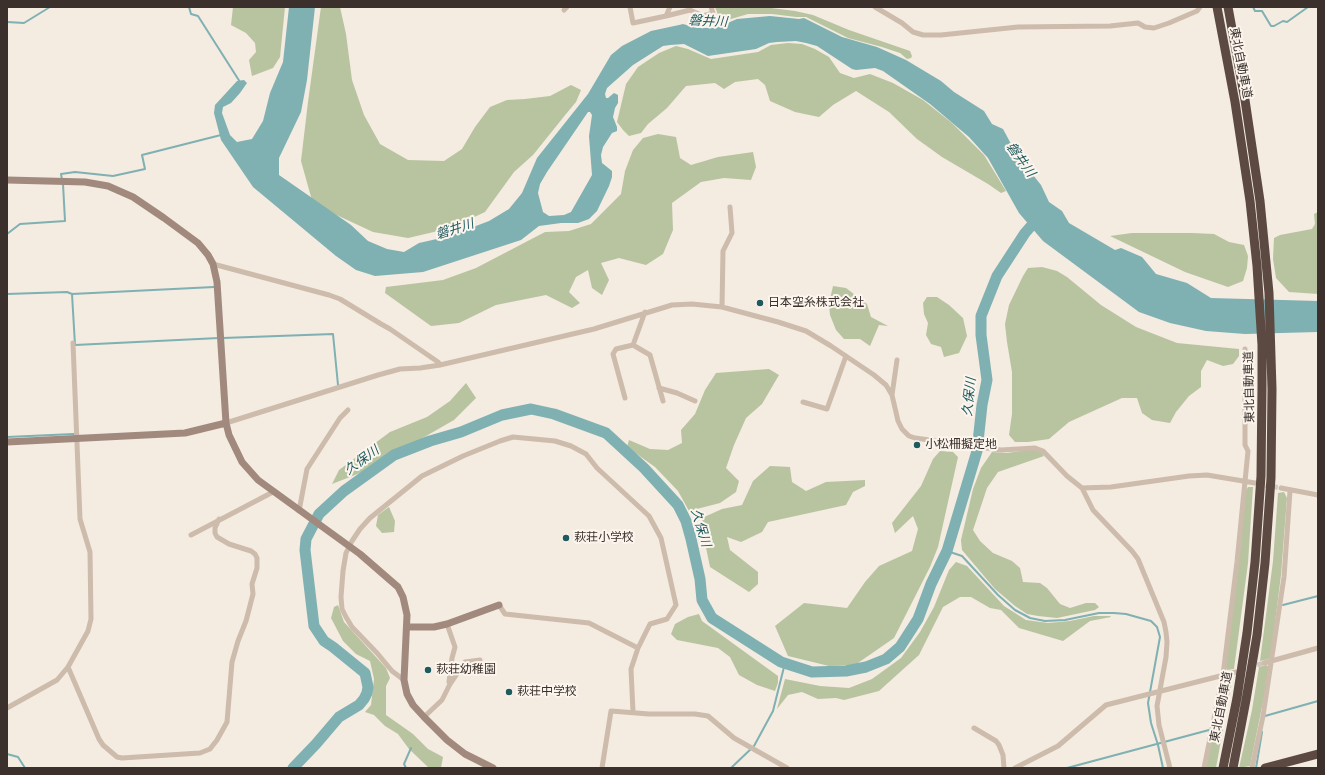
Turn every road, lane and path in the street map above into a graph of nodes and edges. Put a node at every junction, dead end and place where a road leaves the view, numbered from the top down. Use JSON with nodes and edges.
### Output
{"nodes":[{"id":1,"x":630,"y":7,"type":"edge"},
{"id":2,"x":670,"y":7,"type":"edge"},
{"id":3,"x":711,"y":7,"type":"edge"},
{"id":4,"x":875,"y":7,"type":"edge"},
{"id":5,"x":1200,"y":7,"type":"edge"},
{"id":6,"x":1217,"y":7,"type":"edge"},
{"id":7,"x":1228,"y":7,"type":"edge"},
{"id":8,"x":666,"y":16,"type":"junction"},
{"id":9,"x":7,"y":180,"type":"edge"},
{"id":10,"x":730,"y":207,"type":"dead end"},
{"id":11,"x":213,"y":264,"type":"junction"},
{"id":12,"x":722,"y":307,"type":"junction"},
{"id":13,"x":645,"y":312,"type":"junction"},
{"id":14,"x":73,"y":343,"type":"dead end"},
{"id":15,"x":633,"y":345,"type":"junction"},
{"id":16,"x":1245,"y":349,"type":"dead end"},
{"id":17,"x":846,"y":356,"type":"junction"},
{"id":18,"x":897,"y":360,"type":"dead end"},
{"id":19,"x":440,"y":365,"type":"junction"},
{"id":20,"x":659,"y":388,"type":"junction"},
{"id":21,"x":892,"y":395,"type":"junction"},
{"id":22,"x":625,"y":398,"type":"dead end"},
{"id":23,"x":662,"y":401,"type":"dead end"},
{"id":24,"x":695,"y":401,"type":"dead end"},
{"id":25,"x":803,"y":402,"type":"dead end"},
{"id":26,"x":348,"y":410,"type":"dead end"},
{"id":27,"x":226,"y":424,"type":"junction"},
{"id":28,"x":77,"y":438,"type":"junction"},
{"id":29,"x":7,"y":442,"type":"edge"},
{"id":30,"x":1245,"y":482,"type":"junction"},
{"id":31,"x":1255,"y":483,"type":"tunnel mouth"},
{"id":32,"x":1082,"y":488,"type":"junction"},
{"id":33,"x":1281,"y":488,"type":"tunnel mouth"},
{"id":34,"x":1290,"y":491,"type":"junction"},
{"id":35,"x":273,"y":492,"type":"junction"},
{"id":36,"x":1318,"y":495,"type":"edge"},
{"id":37,"x":299,"y":511,"type":"junction"},
{"id":38,"x":219,"y":519,"type":"junction"},
{"id":39,"x":191,"y":535,"type":"dead end"},
{"id":40,"x":499,"y":605,"type":"joint"},
{"id":41,"x":447,"y":624,"type":"junction"},
{"id":42,"x":407,"y":627,"type":"junction"},
{"id":43,"x":638,"y":648,"type":"junction"},
{"id":44,"x":1318,"y":648,"type":"edge"},
{"id":45,"x":480,"y":660,"type":"dead end"},
{"id":46,"x":1272,"y":660,"type":"junction"},
{"id":47,"x":1264,"y":663,"type":"tunnel mouth"},
{"id":48,"x":68,"y":667,"type":"junction"},
{"id":49,"x":1236,"y":672,"type":"dead end"},
{"id":50,"x":1223,"y":675,"type":"junction"},
{"id":51,"x":404,"y":680,"type":"junction"},
{"id":52,"x":450,"y":684,"type":"junction"},
{"id":53,"x":1159,"y":691,"type":"junction"},
{"id":54,"x":7,"y":708,"type":"edge"},
{"id":55,"x":633,"y":712,"type":"junction"},
{"id":56,"x":424,"y":717,"type":"junction"},
{"id":57,"x":974,"y":728,"type":"dead end"},
{"id":58,"x":1318,"y":754,"type":"edge"},
{"id":59,"x":493,"y":768,"type":"edge"},
{"id":60,"x":602,"y":768,"type":"edge"},
{"id":61,"x":787,"y":768,"type":"edge"},
{"id":62,"x":1004,"y":768,"type":"edge"},
{"id":63,"x":1015,"y":768,"type":"edge"},
{"id":64,"x":1170,"y":768,"type":"edge"},
{"id":65,"x":1204,"y":768,"type":"edge"},
{"id":66,"x":1223,"y":768,"type":"edge"},
{"id":67,"x":1233,"y":768,"type":"edge"},
{"id":68,"x":1252,"y":768,"type":"edge"},
{"id":69,"x":1265,"y":768,"type":"edge"}],
"edges":[{"from":1,"to":8,"type":"street"},
{"from":2,"to":8,"type":"street"},
{"from":3,"to":8,"type":"street"},
{"from":4,"to":5,"type":"street"},
{"from":6,"to":66,"type":"highway","name":"東北自動車道"},
{"from":7,"to":67,"type":"highway","name":"東北自動車道"},
{"from":9,"to":11,"type":"street"},
{"from":10,"to":12,"type":"street"},
{"from":11,"to":19,"type":"street"},
{"from":11,"to":27,"type":"street"},
{"from":12,"to":13,"type":"street"},
{"from":12,"to":17,"type":"street"},
{"from":13,"to":15,"type":"street"},
{"from":13,"to":19,"type":"street"},
{"from":14,"to":28,"type":"street"},
{"from":15,"to":20,"type":"street"},
{"from":15,"to":22,"type":"street"},
{"from":16,"to":30,"type":"street"},
{"from":17,"to":21,"type":"street"},
{"from":17,"to":25,"type":"street"},
{"from":18,"to":21,"type":"street"},
{"from":19,"to":27,"type":"street"},
{"from":20,"to":23,"type":"street"},
{"from":20,"to":24,"type":"street"},
{"from":21,"to":32,"type":"street"},
{"from":26,"to":37,"type":"street"},
{"from":27,"to":28,"type":"street"},
{"from":27,"to":35,"type":"street"},
{"from":28,"to":29,"type":"street"},
{"from":28,"to":48,"type":"street"},
{"from":30,"to":31,"type":"street"},
{"from":30,"to":32,"type":"street"},
{"from":30,"to":50,"type":"street"},
{"from":32,"to":53,"type":"street"},
{"from":33,"to":34,"type":"street"},
{"from":34,"to":36,"type":"street"},
{"from":34,"to":46,"type":"street"},
{"from":35,"to":37,"type":"street"},
{"from":35,"to":38,"type":"street"},
{"from":37,"to":42,"type":"street"},
{"from":38,"to":39,"type":"street"},
{"from":38,"to":48,"type":"street"},
{"from":40,"to":41,"type":"street"},
{"from":40,"to":43,"type":"street"},
{"from":41,"to":42,"type":"street"},
{"from":41,"to":52,"type":"street"},
{"from":42,"to":51,"type":"street"},
{"from":43,"to":51,"type":"street"},
{"from":43,"to":55,"type":"street"},
{"from":44,"to":46,"type":"street"},
{"from":45,"to":52,"type":"street"},
{"from":46,"to":47,"type":"street"},
{"from":46,"to":68,"type":"street"},
{"from":48,"to":54,"type":"street"},
{"from":49,"to":50,"type":"street"},
{"from":50,"to":53,"type":"street"},
{"from":50,"to":65,"type":"street"},
{"from":51,"to":56,"type":"street"},
{"from":52,"to":56,"type":"street"},
{"from":53,"to":63,"type":"street"},
{"from":53,"to":64,"type":"street"},
{"from":55,"to":60,"type":"street"},
{"from":55,"to":61,"type":"street"},
{"from":56,"to":59,"type":"street"},
{"from":57,"to":62,"type":"street"},
{"from":58,"to":69,"type":"highway"}]}
